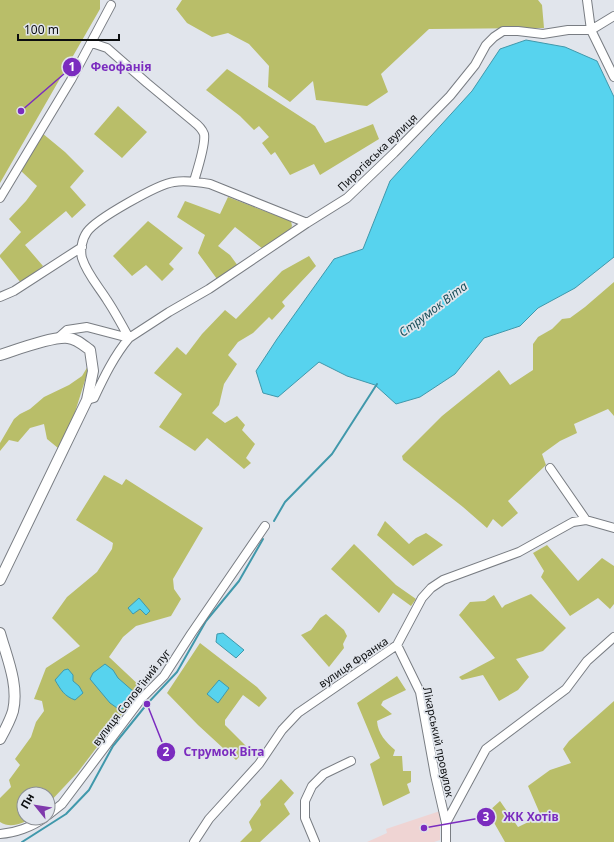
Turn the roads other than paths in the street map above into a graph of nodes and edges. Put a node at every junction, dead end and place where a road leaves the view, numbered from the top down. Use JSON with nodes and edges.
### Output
{"nodes":[{"id":1,"x":587,"y":0,"type":"edge"},
{"id":2,"x":111,"y":5,"type":"dead end"},
{"id":3,"x":614,"y":16,"type":"edge"},
{"id":4,"x":592,"y":30,"type":"junction"},
{"id":5,"x":92,"y":43,"type":"junction"},
{"id":6,"x":614,"y":77,"type":"edge"},
{"id":7,"x":194,"y":181,"type":"junction"},
{"id":8,"x":0,"y":198,"type":"edge"},
{"id":9,"x":307,"y":223,"type":"junction"},
{"id":10,"x":82,"y":246,"type":"junction"},
{"id":11,"x":0,"y":297,"type":"edge"},
{"id":12,"x":58,"y":338,"type":"junction"},
{"id":13,"x":129,"y":338,"type":"junction"},
{"id":14,"x":0,"y":355,"type":"edge"},
{"id":15,"x":87,"y":400,"type":"junction"},
{"id":16,"x":550,"y":468,"type":"dead end"},
{"id":17,"x":586,"y":520,"type":"junction"},
{"id":18,"x":265,"y":526,"type":"dead end"},
{"id":19,"x":614,"y":528,"type":"edge"},
{"id":20,"x":0,"y":580,"type":"edge"},
{"id":21,"x":0,"y":633,"type":"edge"},
{"id":22,"x":614,"y":637,"type":"edge"},
{"id":23,"x":397,"y":645,"type":"junction"},
{"id":24,"x":0,"y":739,"type":"edge"},
{"id":25,"x":351,"y":761,"type":"dead end"},
{"id":26,"x":56,"y":809,"type":"edge"},
{"id":27,"x":446,"y":823,"type":"junction"},
{"id":28,"x":30,"y":826,"type":"edge"},
{"id":29,"x":0,"y":834,"type":"edge"},
{"id":30,"x":194,"y":842,"type":"edge"},
{"id":31,"x":315,"y":842,"type":"edge"},
{"id":32,"x":446,"y":842,"type":"edge"}],
"edges":[{"from":1,"to":4,"type":"street"},
{"from":2,"to":5,"type":"street"},
{"from":3,"to":4,"type":"street"},
{"from":4,"to":6,"type":"street"},
{"from":4,"to":9,"type":"street","name":"Пирогівська вулиця"},
{"from":5,"to":7,"type":"street"},
{"from":5,"to":8,"type":"street"},
{"from":7,"to":9,"type":"street"},
{"from":7,"to":10,"type":"street"},
{"from":9,"to":13,"type":"street","name":"Пирогівська вулиця"},
{"from":10,"to":11,"type":"street"},
{"from":10,"to":13,"type":"street"},
{"from":12,"to":13,"type":"street"},
{"from":12,"to":14,"type":"street"},
{"from":12,"to":15,"type":"street"},
{"from":13,"to":15,"type":"street"},
{"from":15,"to":20,"type":"street"},
{"from":16,"to":17,"type":"street"},
{"from":17,"to":19,"type":"street"},
{"from":17,"to":23,"type":"street","name":"вулиця Франка"},
{"from":18,"to":26,"type":"street","name":"вулиця Солов'їний луг"},
{"from":21,"to":24,"type":"street"},
{"from":22,"to":27,"type":"street"},
{"from":23,"to":27,"type":"street","name":"Лікарський провулок"},
{"from":23,"to":30,"type":"street","name":"вулиця Франка"},
{"from":25,"to":31,"type":"street"},
{"from":27,"to":32,"type":"street","name":"Лікарський провулок"},
{"from":28,"to":29,"type":"street"}]}
